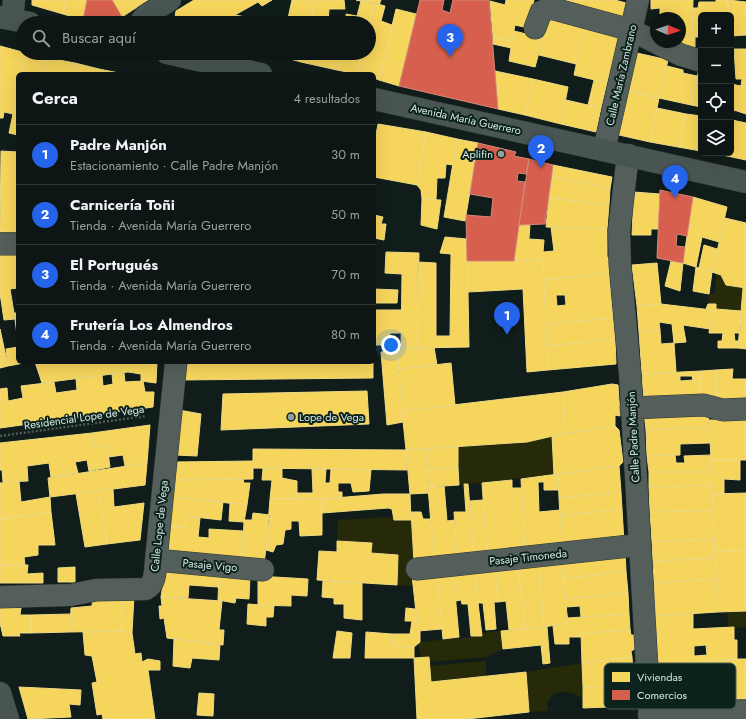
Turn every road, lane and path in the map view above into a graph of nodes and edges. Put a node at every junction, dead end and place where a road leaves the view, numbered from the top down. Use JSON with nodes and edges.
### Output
{"nodes":[{"id":1,"x":170,"y":0,"type":"edge"},
{"id":2,"x":638,"y":0,"type":"edge"},
{"id":3,"x":145,"y":16,"type":"edge"},
{"id":4,"x":535,"y":28,"type":"dead end"},
{"id":5,"x":631,"y":30,"type":"junction"},
{"id":6,"x":190,"y":60,"type":"edge"},
{"id":7,"x":698,"y":60,"type":"edge"},
{"id":8,"x":222,"y":70,"type":"edge"},
{"id":9,"x":242,"y":72,"type":"edge"},
{"id":10,"x":376,"y":99,"type":"edge"},
{"id":11,"x":604,"y":150,"type":"junction"},
{"id":12,"x":628,"y":155,"type":"junction"},
{"id":13,"x":746,"y":182,"type":"edge"},
{"id":14,"x":0,"y":244,"type":"edge"},
{"id":15,"x":16,"y":244,"type":"edge"},
{"id":16,"x":176,"y":364,"type":"edge"},
{"id":17,"x":631,"y":408,"type":"junction"},
{"id":18,"x":746,"y":409,"type":"edge"},
{"id":19,"x":170,"y":414,"type":"junction"},
{"id":20,"x":0,"y":436,"type":"edge"},
{"id":21,"x":639,"y":546,"type":"junction"},
{"id":22,"x":156,"y":560,"type":"junction"},
{"id":23,"x":417,"y":569,"type":"dead end"},
{"id":24,"x":263,"y":570,"type":"dead end"},
{"id":25,"x":0,"y":597,"type":"edge"},
{"id":26,"x":647,"y":663,"type":"edge"},
{"id":27,"x":0,"y":693,"type":"edge"},
{"id":28,"x":746,"y":711,"type":"edge"},
{"id":29,"x":650,"y":717,"type":"edge"},
{"id":30,"x":8,"y":719,"type":"edge"}],
"edges":[{"from":1,"to":3,"type":"main road"},
{"from":2,"to":5,"type":"street","name":"Calle María Zambrano"},
{"from":4,"to":5,"type":"street"},
{"from":5,"to":7,"type":"street"},
{"from":5,"to":11,"type":"street","name":"Calle María Zambrano"},
{"from":6,"to":8,"type":"main road"},
{"from":8,"to":9,"type":"main road"},
{"from":10,"to":11,"type":"main road","name":"Avenida María Guerrero"},
{"from":11,"to":12,"type":"main road","name":"Avenida María Guerrero"},
{"from":12,"to":13,"type":"main road","name":"Avenida María Guerrero"},
{"from":12,"to":17,"type":"street","name":"Calle Padre Manjón"},
{"from":14,"to":15,"type":"street"},
{"from":16,"to":19,"type":"street","name":"Calle Lope de Vega"},
{"from":17,"to":18,"type":"street"},
{"from":17,"to":21,"type":"street","name":"Calle Padre Manjón"},
{"from":19,"to":20,"type":"path","name":"Residencial Lope de Vega"},
{"from":19,"to":22,"type":"street","name":"Calle Lope de Vega"},
{"from":21,"to":23,"type":"street","name":"Pasaje Timoneda"},
{"from":21,"to":26,"type":"street","name":"Calle Padre Manjón"},
{"from":22,"to":24,"type":"street","name":"Pasaje Vigo"},
{"from":22,"to":25,"type":"street","name":"Calle Lope de Vega"},
{"from":27,"to":30,"type":"main road"},
{"from":28,"to":29,"type":"street"}]}
